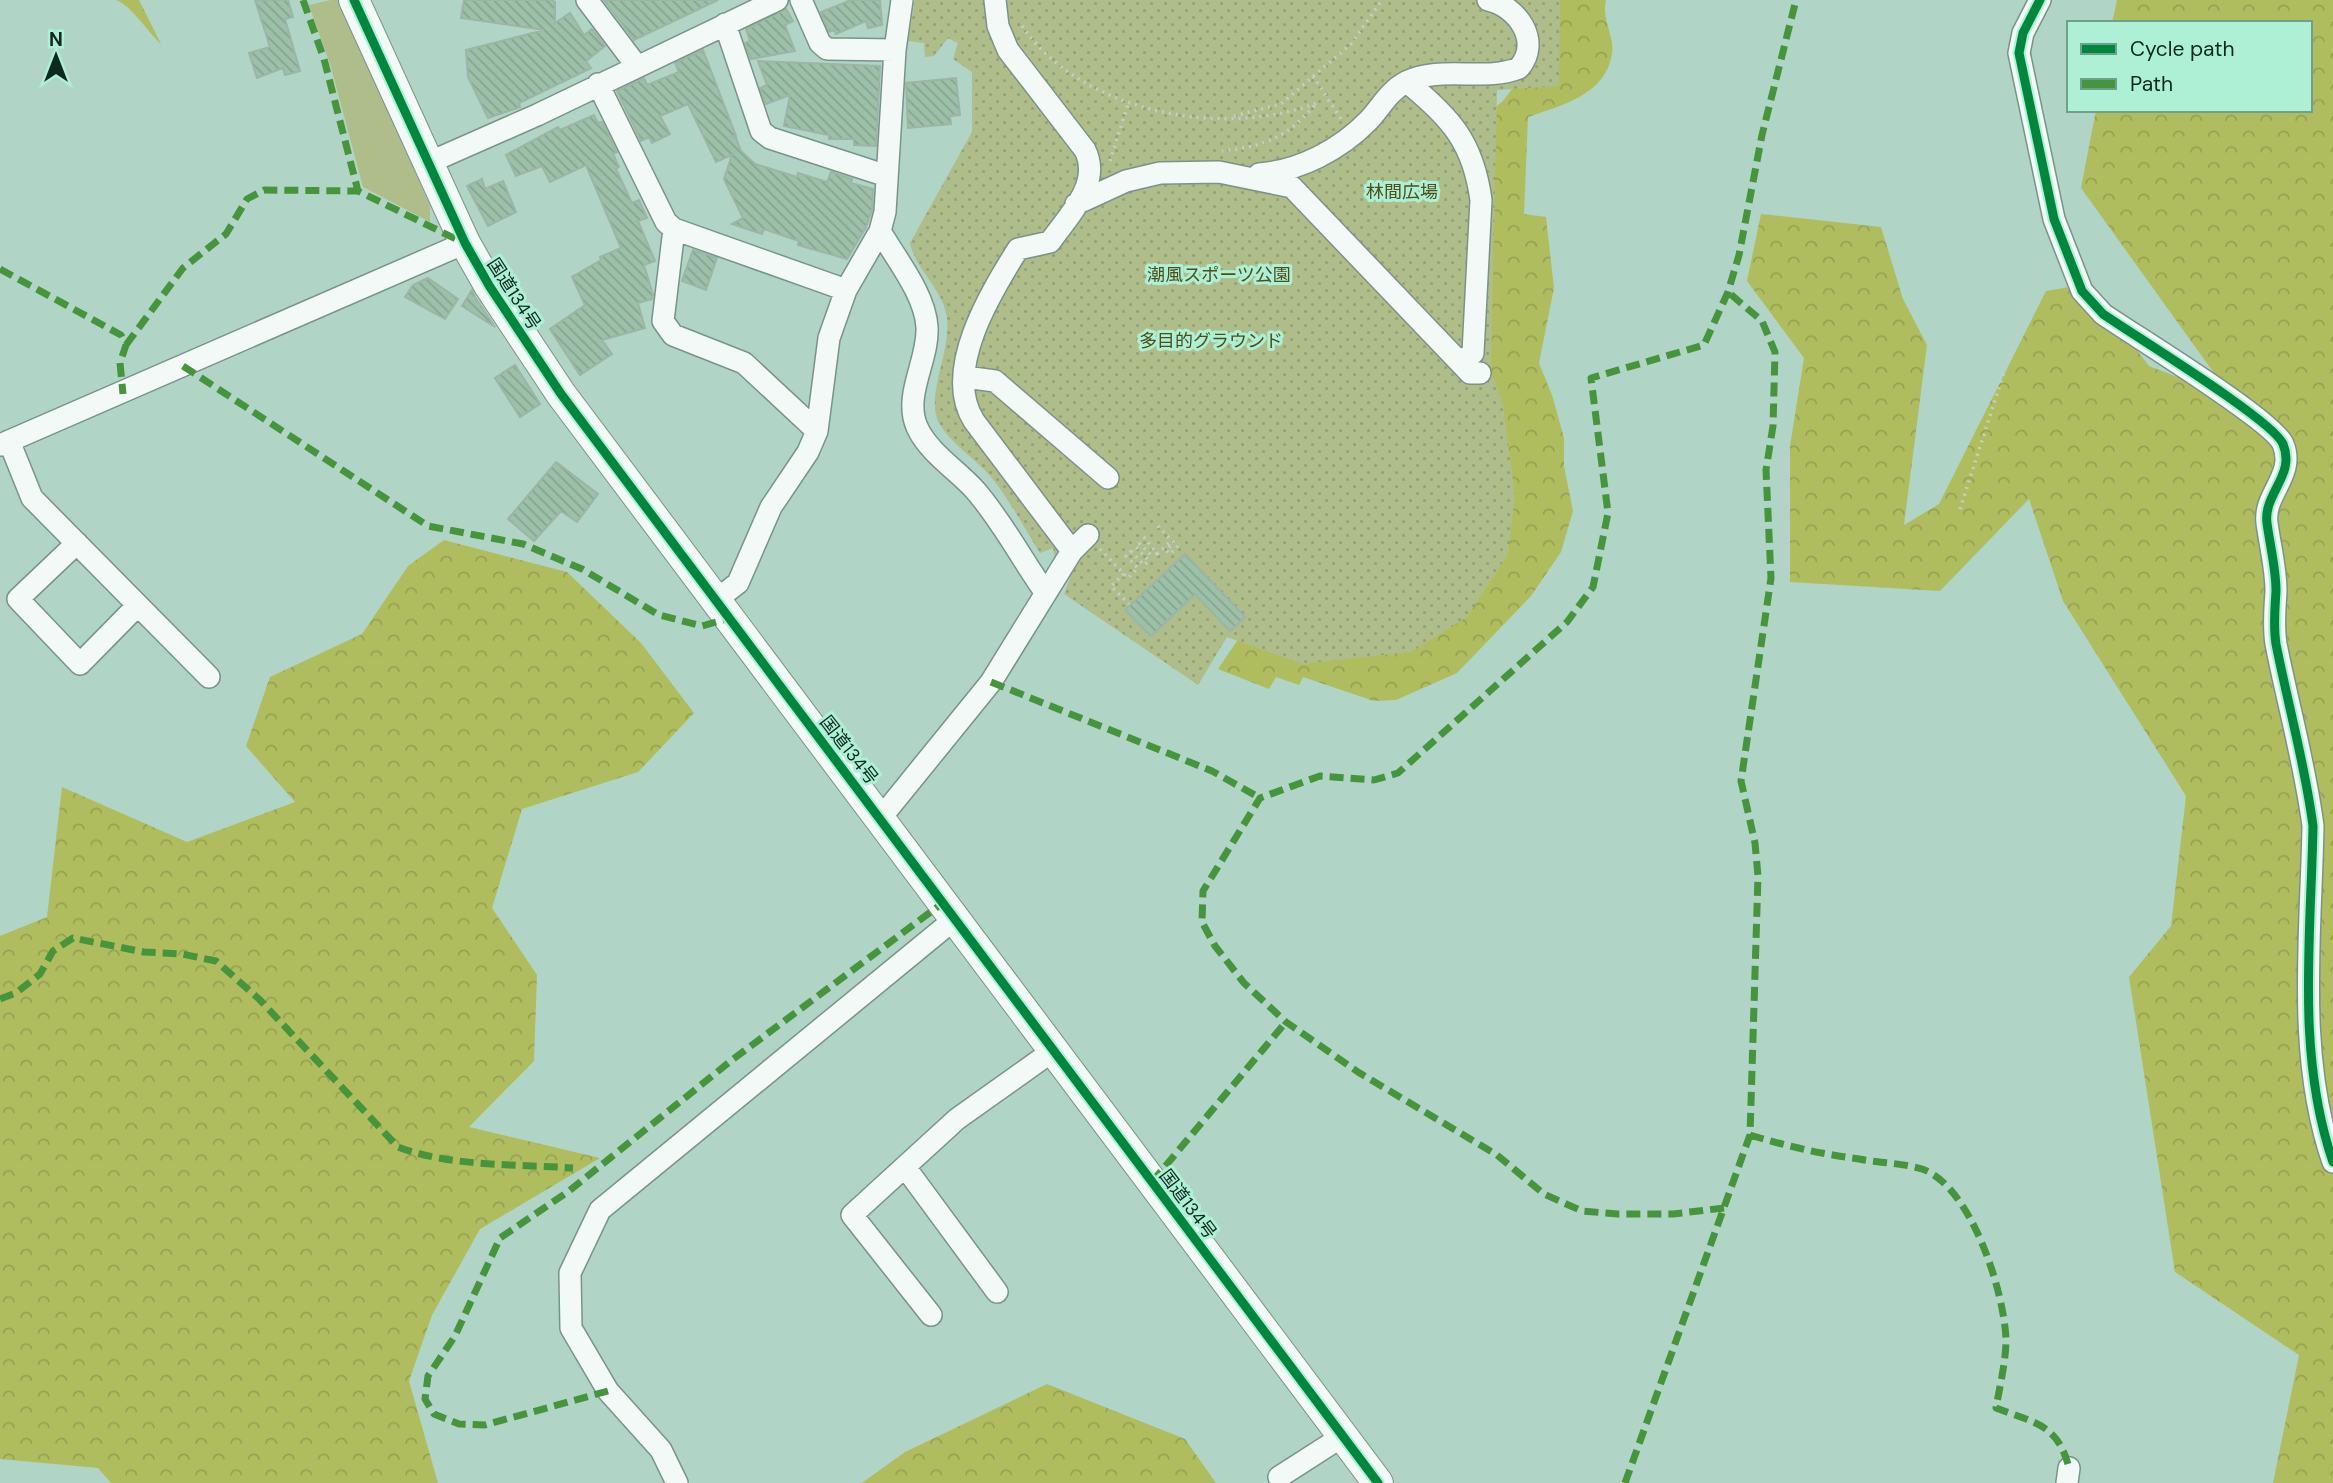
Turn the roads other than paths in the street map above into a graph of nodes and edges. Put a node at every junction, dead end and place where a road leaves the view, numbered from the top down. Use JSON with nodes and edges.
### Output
{"nodes":[{"id":1,"x":354,"y":0,"type":"edge"},
{"id":2,"x":587,"y":0,"type":"edge"},
{"id":3,"x":777,"y":0,"type":"edge"},
{"id":4,"x":801,"y":0,"type":"edge"},
{"id":5,"x":902,"y":0,"type":"edge"},
{"id":6,"x":995,"y":0,"type":"edge"},
{"id":7,"x":1489,"y":0,"type":"edge"},
{"id":8,"x":2040,"y":0,"type":"edge"},
{"id":9,"x":725,"y":24,"type":"junction"},
{"id":10,"x":895,"y":50,"type":"junction"},
{"id":11,"x":636,"y":65,"type":"junction"},
{"id":12,"x":1406,"y":82,"type":"junction"},
{"id":13,"x":598,"y":84,"type":"junction"},
{"id":14,"x":428,"y":163,"type":"junction"},
{"id":15,"x":1239,"y":175,"type":"junction"},
{"id":16,"x":887,"y":176,"type":"junction"},
{"id":17,"x":1076,"y":204,"type":"junction"},
{"id":18,"x":674,"y":229,"type":"junction"},
{"id":19,"x":880,"y":231,"type":"junction"},
{"id":20,"x":465,"y":243,"type":"junction"},
{"id":21,"x":846,"y":290,"type":"junction"},
{"id":22,"x":1461,"y":362,"type":"junction"},
{"id":23,"x":1480,"y":373,"type":"dead end"},
{"id":24,"x":965,"y":377,"type":"junction"},
{"id":25,"x":817,"y":431,"type":"junction"},
{"id":26,"x":4,"y":443,"type":"edge"},
{"id":27,"x":1108,"y":478,"type":"dead end"},
{"id":28,"x":1088,"y":535,"type":"dead end"},
{"id":29,"x":77,"y":543,"type":"junction"},
{"id":30,"x":1072,"y":551,"type":"junction"},
{"id":31,"x":1045,"y":592,"type":"junction"},
{"id":32,"x":716,"y":600,"type":"junction"},
{"id":33,"x":137,"y":606,"type":"junction"},
{"id":34,"x":209,"y":677,"type":"dead end"},
{"id":35,"x":879,"y":814,"type":"junction"},
{"id":36,"x":956,"y":918,"type":"junction"},
{"id":37,"x":1054,"y":1050,"type":"junction"},
{"id":38,"x":2333,"y":1162,"type":"edge"},
{"id":39,"x":905,"y":1167,"type":"junction"},
{"id":40,"x":997,"y":1292,"type":"dead end"},
{"id":41,"x":930,"y":1315,"type":"dead end"},
{"id":42,"x":1343,"y":1436,"type":"junction"},
{"id":43,"x":1279,"y":1477,"type":"dead end"},
{"id":44,"x":677,"y":1483,"type":"edge"},
{"id":45,"x":1378,"y":1483,"type":"edge"}],
"edges":[{"from":1,"to":14,"type":"highway","name":"国道134号"},
{"from":2,"to":11,"type":"street"},
{"from":3,"to":9,"type":"street"},
{"from":4,"to":10,"type":"street"},
{"from":5,"to":10,"type":"street"},
{"from":6,"to":17,"type":"street"},
{"from":7,"to":12,"type":"street"},
{"from":8,"to":38,"type":"street"},
{"from":9,"to":11,"type":"street"},
{"from":9,"to":16,"type":"street"},
{"from":10,"to":16,"type":"street"},
{"from":11,"to":13,"type":"street"},
{"from":12,"to":15,"type":"street"},
{"from":12,"to":22,"type":"street"},
{"from":13,"to":14,"type":"street"},
{"from":13,"to":18,"type":"street"},
{"from":14,"to":20,"type":"highway","name":"国道134号"},
{"from":15,"to":17,"type":"street"},
{"from":15,"to":22,"type":"street"},
{"from":16,"to":19,"type":"street"},
{"from":17,"to":24,"type":"street"},
{"from":18,"to":21,"type":"street"},
{"from":18,"to":25,"type":"street"},
{"from":19,"to":21,"type":"street"},
{"from":19,"to":31,"type":"street"},
{"from":20,"to":26,"type":"street"},
{"from":20,"to":32,"type":"highway","name":"国道134号"},
{"from":21,"to":25,"type":"street"},
{"from":22,"to":23,"type":"street"},
{"from":24,"to":27,"type":"street"},
{"from":24,"to":30,"type":"street"},
{"from":25,"to":32,"type":"street"},
{"from":26,"to":29,"type":"street"},
{"from":28,"to":30,"type":"street"},
{"from":29,"to":33,"type":"street"},
{"from":29,"to":33,"type":"street"},
{"from":30,"to":31,"type":"street"},
{"from":31,"to":35,"type":"street"},
{"from":32,"to":35,"type":"highway","name":"国道134号"},
{"from":33,"to":34,"type":"street"},
{"from":35,"to":36,"type":"highway","name":"国道134号"},
{"from":36,"to":37,"type":"highway","name":"国道134号"},
{"from":36,"to":44,"type":"street"},
{"from":37,"to":39,"type":"street"},
{"from":37,"to":42,"type":"highway","name":"国道134号"},
{"from":39,"to":40,"type":"street"},
{"from":39,"to":41,"type":"street"},
{"from":42,"to":43,"type":"street"},
{"from":42,"to":45,"type":"highway","name":"国道134号"}]}
